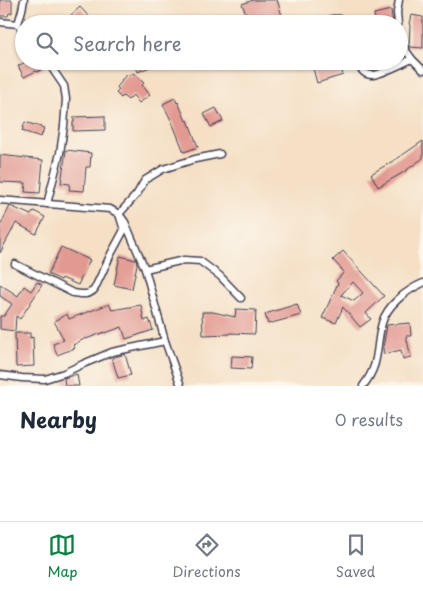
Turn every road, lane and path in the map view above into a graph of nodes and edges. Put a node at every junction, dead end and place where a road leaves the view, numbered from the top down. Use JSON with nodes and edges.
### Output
{"nodes":[{"id":1,"x":24,"y":0,"type":"edge"},
{"id":2,"x":399,"y":0,"type":"edge"},
{"id":3,"x":20,"y":15,"type":"edge"},
{"id":4,"x":397,"y":15,"type":"edge"},
{"id":5,"x":0,"y":22,"type":"edge"},
{"id":6,"x":15,"y":24,"type":"edge"},
{"id":7,"x":408,"y":53,"type":"edge"},
{"id":8,"x":412,"y":59,"type":"junction"},
{"id":9,"x":408,"y":61,"type":"edge"},
{"id":10,"x":53,"y":70,"type":"edge"},
{"id":11,"x":362,"y":70,"type":"edge"},
{"id":12,"x":387,"y":70,"type":"edge"},
{"id":13,"x":423,"y":70,"type":"edge"},
{"id":14,"x":220,"y":154,"type":"dead end"},
{"id":15,"x":0,"y":200,"type":"edge"},
{"id":16,"x":47,"y":204,"type":"junction"},
{"id":17,"x":119,"y":214,"type":"junction"},
{"id":18,"x":14,"y":264,"type":"dead end"},
{"id":19,"x":145,"y":269,"type":"junction"},
{"id":20,"x":423,"y":283,"type":"edge"},
{"id":21,"x":241,"y":298,"type":"dead end"},
{"id":22,"x":165,"y":341,"type":"junction"},
{"id":23,"x":0,"y":375,"type":"edge"},
{"id":24,"x":181,"y":386,"type":"edge"},
{"id":25,"x":363,"y":386,"type":"edge"}],
"edges":[{"from":1,"to":3,"type":"street"},
{"from":2,"to":4,"type":"street"},
{"from":5,"to":6,"type":"street"},
{"from":7,"to":8,"type":"street"},
{"from":8,"to":9,"type":"street"},
{"from":8,"to":13,"type":"street"},
{"from":10,"to":16,"type":"street"},
{"from":11,"to":12,"type":"street"},
{"from":14,"to":17,"type":"street"},
{"from":15,"to":16,"type":"street"},
{"from":16,"to":17,"type":"street"},
{"from":17,"to":18,"type":"street"},
{"from":17,"to":19,"type":"street"},
{"from":19,"to":21,"type":"street"},
{"from":19,"to":22,"type":"street"},
{"from":20,"to":25,"type":"street"},
{"from":22,"to":23,"type":"street"},
{"from":22,"to":24,"type":"street"}]}
